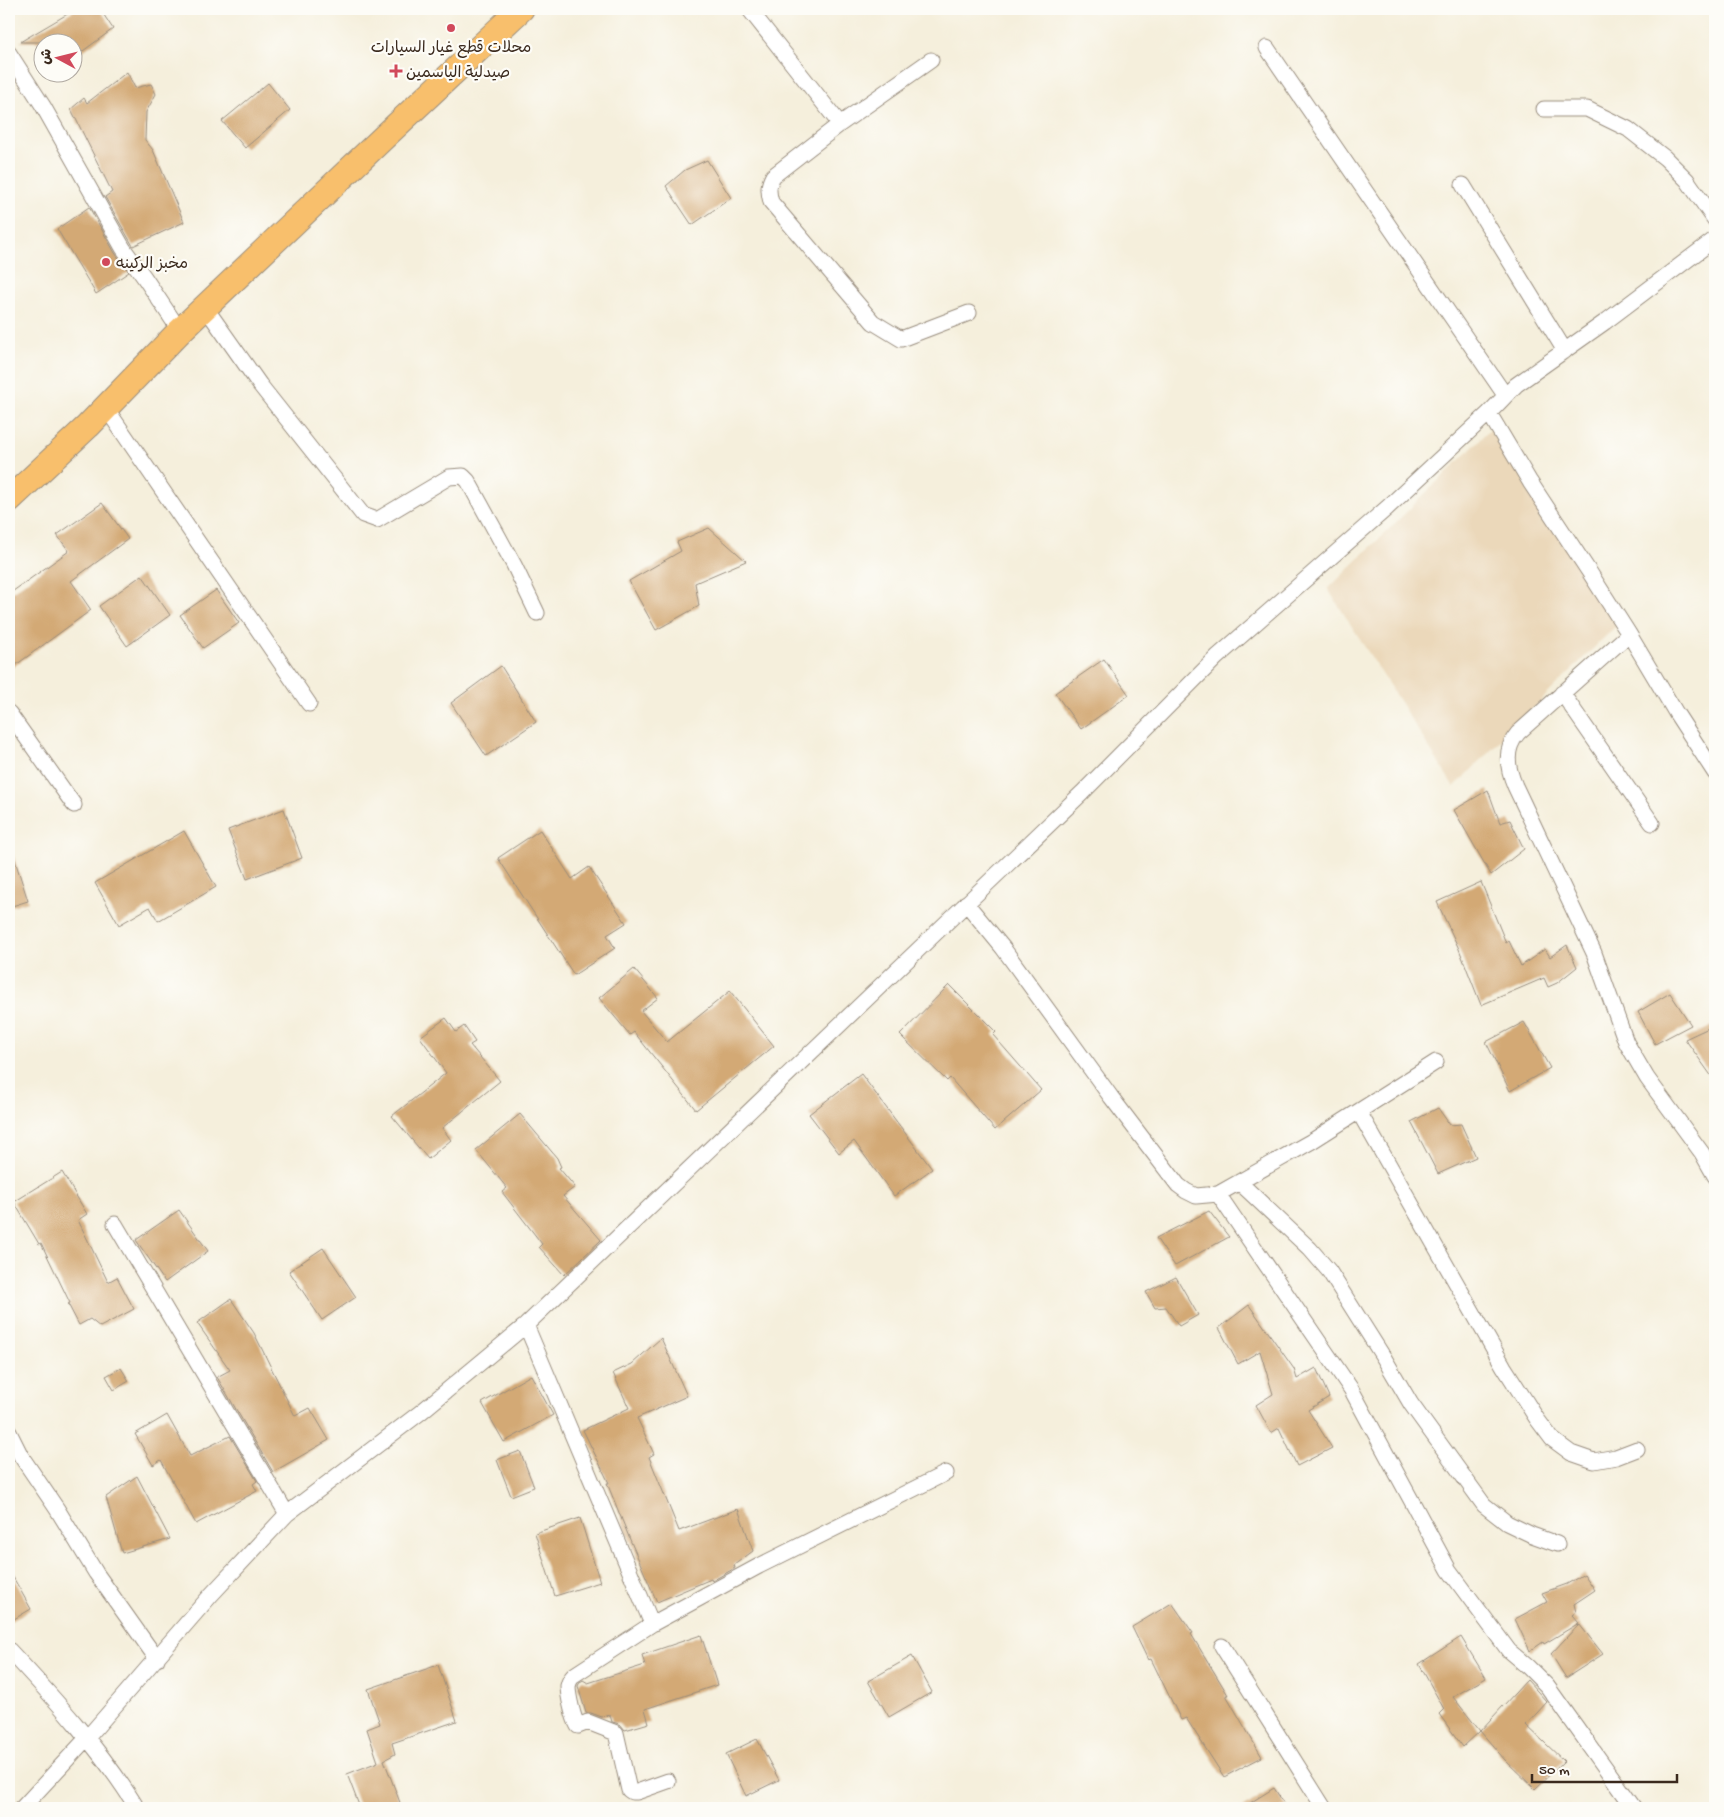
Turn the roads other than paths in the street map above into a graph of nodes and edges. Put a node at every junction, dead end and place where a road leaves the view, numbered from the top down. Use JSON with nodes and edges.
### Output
{"nodes":[{"id":1,"x":522,"y":9,"type":"edge"},
{"id":2,"x":749,"y":9,"type":"edge"},
{"id":3,"x":1266,"y":48,"type":"dead end"},
{"id":4,"x":9,"y":52,"type":"edge"},
{"id":5,"x":931,"y":60,"type":"dead end"},
{"id":6,"x":1544,"y":109,"type":"dead end"},
{"id":7,"x":840,"y":124,"type":"junction"},
{"id":8,"x":1463,"y":185,"type":"dead end"},
{"id":9,"x":1715,"y":220,"type":"edge"},
{"id":10,"x":1715,"y":239,"type":"edge"},
{"id":11,"x":205,"y":307,"type":"junction"},
{"id":12,"x":970,"y":313,"type":"dead end"},
{"id":13,"x":180,"y":331,"type":"junction"},
{"id":14,"x":1565,"y":351,"type":"junction"},
{"id":15,"x":1505,"y":395,"type":"junction"},
{"id":16,"x":106,"y":408,"type":"junction"},
{"id":17,"x":1489,"y":413,"type":"junction"},
{"id":18,"x":9,"y":500,"type":"edge"},
{"id":19,"x":537,"y":613,"type":"dead end"},
{"id":20,"x":1629,"y":634,"type":"junction"},
{"id":21,"x":1562,"y":693,"type":"junction"},
{"id":22,"x":309,"y":704,"type":"dead end"},
{"id":23,"x":9,"y":713,"type":"edge"},
{"id":24,"x":1715,"y":774,"type":"edge"},
{"id":25,"x":74,"y":805,"type":"dead end"},
{"id":26,"x":1652,"y":823,"type":"dead end"},
{"id":27,"x":966,"y":903,"type":"junction"},
{"id":28,"x":1436,"y":1062,"type":"dead end"},
{"id":29,"x":1358,"y":1112,"type":"junction"},
{"id":30,"x":1715,"y":1176,"type":"edge"},
{"id":31,"x":1239,"y":1182,"type":"junction"},
{"id":32,"x":1218,"y":1194,"type":"junction"},
{"id":33,"x":115,"y":1224,"type":"dead end"},
{"id":34,"x":526,"y":1325,"type":"junction"},
{"id":35,"x":9,"y":1432,"type":"edge"},
{"id":36,"x":1637,"y":1449,"type":"dead end"},
{"id":37,"x":946,"y":1473,"type":"dead end"},
{"id":38,"x":287,"y":1514,"type":"junction"},
{"id":39,"x":1557,"y":1544,"type":"dead end"},
{"id":40,"x":652,"y":1624,"type":"junction"},
{"id":41,"x":1222,"y":1646,"type":"dead end"},
{"id":42,"x":9,"y":1650,"type":"edge"},
{"id":43,"x":157,"y":1659,"type":"junction"},
{"id":44,"x":87,"y":1738,"type":"junction"},
{"id":45,"x":668,"y":1780,"type":"dead end"},
{"id":46,"x":22,"y":1808,"type":"edge"},
{"id":47,"x":137,"y":1808,"type":"edge"},
{"id":48,"x":1324,"y":1808,"type":"edge"},
{"id":49,"x":1634,"y":1808,"type":"edge"}],
"edges":[{"from":1,"to":11,"type":"main road"},
{"from":2,"to":7,"type":"street"},
{"from":3,"to":15,"type":"street"},
{"from":4,"to":13,"type":"street"},
{"from":5,"to":7,"type":"street"},
{"from":6,"to":9,"type":"street"},
{"from":7,"to":12,"type":"street"},
{"from":8,"to":14,"type":"street"},
{"from":10,"to":14,"type":"street"},
{"from":11,"to":13,"type":"main road"},
{"from":11,"to":19,"type":"street"},
{"from":13,"to":16,"type":"main road"},
{"from":14,"to":15,"type":"street"},
{"from":15,"to":17,"type":"street"},
{"from":16,"to":18,"type":"main road"},
{"from":16,"to":22,"type":"street"},
{"from":17,"to":20,"type":"street"},
{"from":17,"to":27,"type":"street"},
{"from":20,"to":21,"type":"street"},
{"from":20,"to":24,"type":"street"},
{"from":21,"to":26,"type":"street"},
{"from":21,"to":30,"type":"street"},
{"from":23,"to":25,"type":"street"},
{"from":27,"to":32,"type":"street"},
{"from":27,"to":34,"type":"street"},
{"from":28,"to":29,"type":"street"},
{"from":29,"to":31,"type":"street"},
{"from":29,"to":36,"type":"street"},
{"from":31,"to":32,"type":"street"},
{"from":31,"to":39,"type":"street"},
{"from":32,"to":49,"type":"street"},
{"from":33,"to":38,"type":"street"},
{"from":34,"to":38,"type":"street"},
{"from":34,"to":40,"type":"street"},
{"from":35,"to":43,"type":"street"},
{"from":37,"to":40,"type":"street"},
{"from":38,"to":43,"type":"street"},
{"from":40,"to":45,"type":"street"},
{"from":41,"to":48,"type":"street"},
{"from":42,"to":44,"type":"street"},
{"from":43,"to":44,"type":"street"},
{"from":44,"to":46,"type":"street"},
{"from":44,"to":47,"type":"street"}]}
